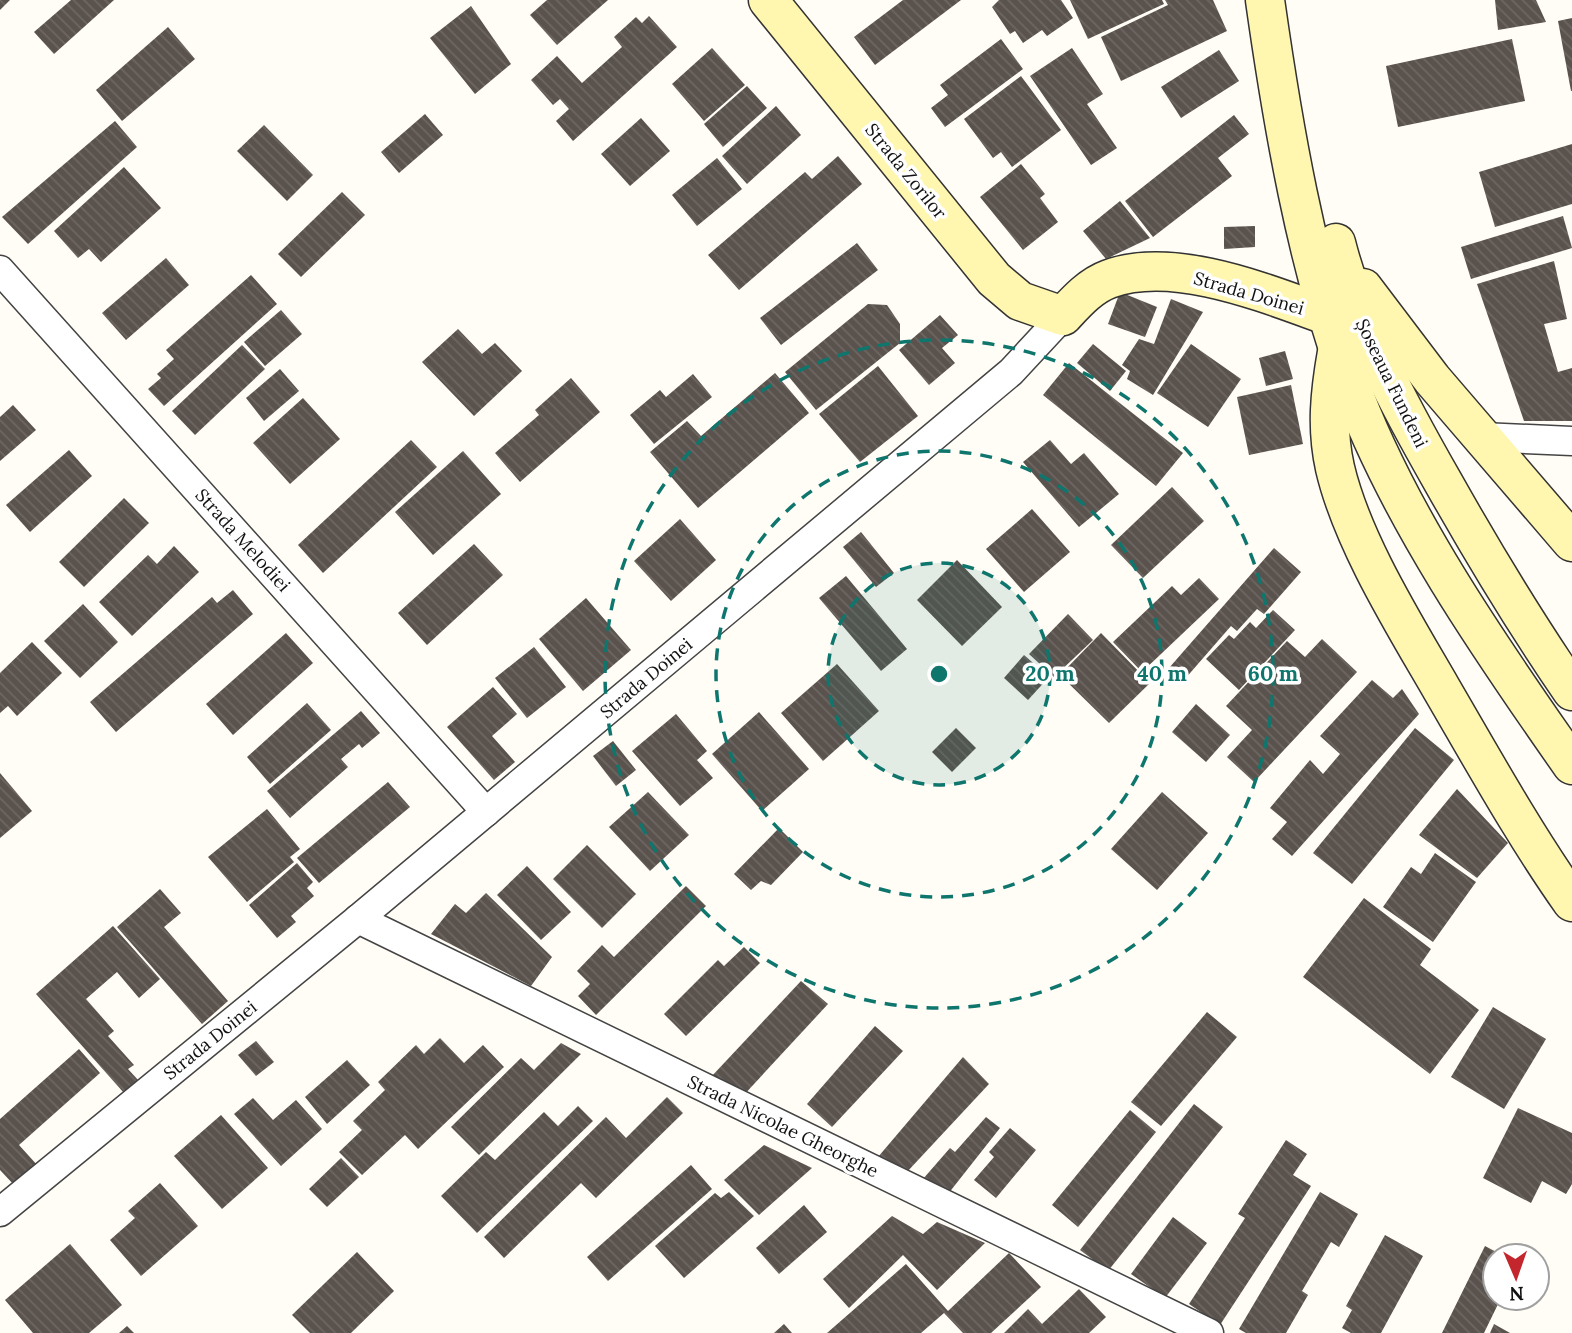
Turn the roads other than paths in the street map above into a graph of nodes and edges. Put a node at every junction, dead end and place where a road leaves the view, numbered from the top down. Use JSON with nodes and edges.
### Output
{"nodes":[{"id":1,"x":768,"y":0,"type":"edge"},
{"id":2,"x":1265,"y":0,"type":"edge"},
{"id":3,"x":1289,"y":0,"type":"edge"},
{"id":4,"x":1339,"y":255,"type":"junction"},
{"id":5,"x":0,"y":270,"type":"edge"},
{"id":6,"x":1063,"y":316,"type":"junction"},
{"id":7,"x":1333,"y":331,"type":"junction"},
{"id":8,"x":1482,"y":437,"type":"junction"},
{"id":9,"x":1572,"y":442,"type":"edge"},
{"id":10,"x":1572,"y":542,"type":"edge"},
{"id":11,"x":1572,"y":691,"type":"edge"},
{"id":12,"x":1572,"y":765,"type":"edge"},
{"id":13,"x":486,"y":811,"type":"junction"},
{"id":14,"x":1572,"y":902,"type":"edge"},
{"id":15,"x":358,"y":919,"type":"junction"},
{"id":16,"x":0,"y":1212,"type":"edge"},
{"id":17,"x":1209,"y":1333,"type":"edge"}],
"edges":[{"from":1,"to":6,"type":"street","name":"Strada Zorilor"},
{"from":2,"to":7,"type":"street","name":"Șoseaua Fundeni"},
{"from":3,"to":4,"type":"street","name":"Șoseaua Fundeni"},
{"from":4,"to":8,"type":"street"},
{"from":4,"to":11,"type":"street","name":"Șoseaua Fundeni"},
{"from":5,"to":13,"type":"street","name":"Strada Melodiei"},
{"from":6,"to":7,"type":"street","name":"Strada Doinei"},
{"from":6,"to":13,"type":"street","name":"Strada Doinei"},
{"from":7,"to":12,"type":"street","name":"Șoseaua Fundeni"},
{"from":7,"to":14,"type":"street","name":"Șoseaua Fundeni"},
{"from":8,"to":9,"type":"street"},
{"from":8,"to":10,"type":"street"},
{"from":13,"to":15,"type":"street","name":"Strada Doinei"},
{"from":15,"to":16,"type":"street","name":"Strada Doinei"},
{"from":15,"to":17,"type":"street","name":"Strada Nicolae Gheorghe"}]}
